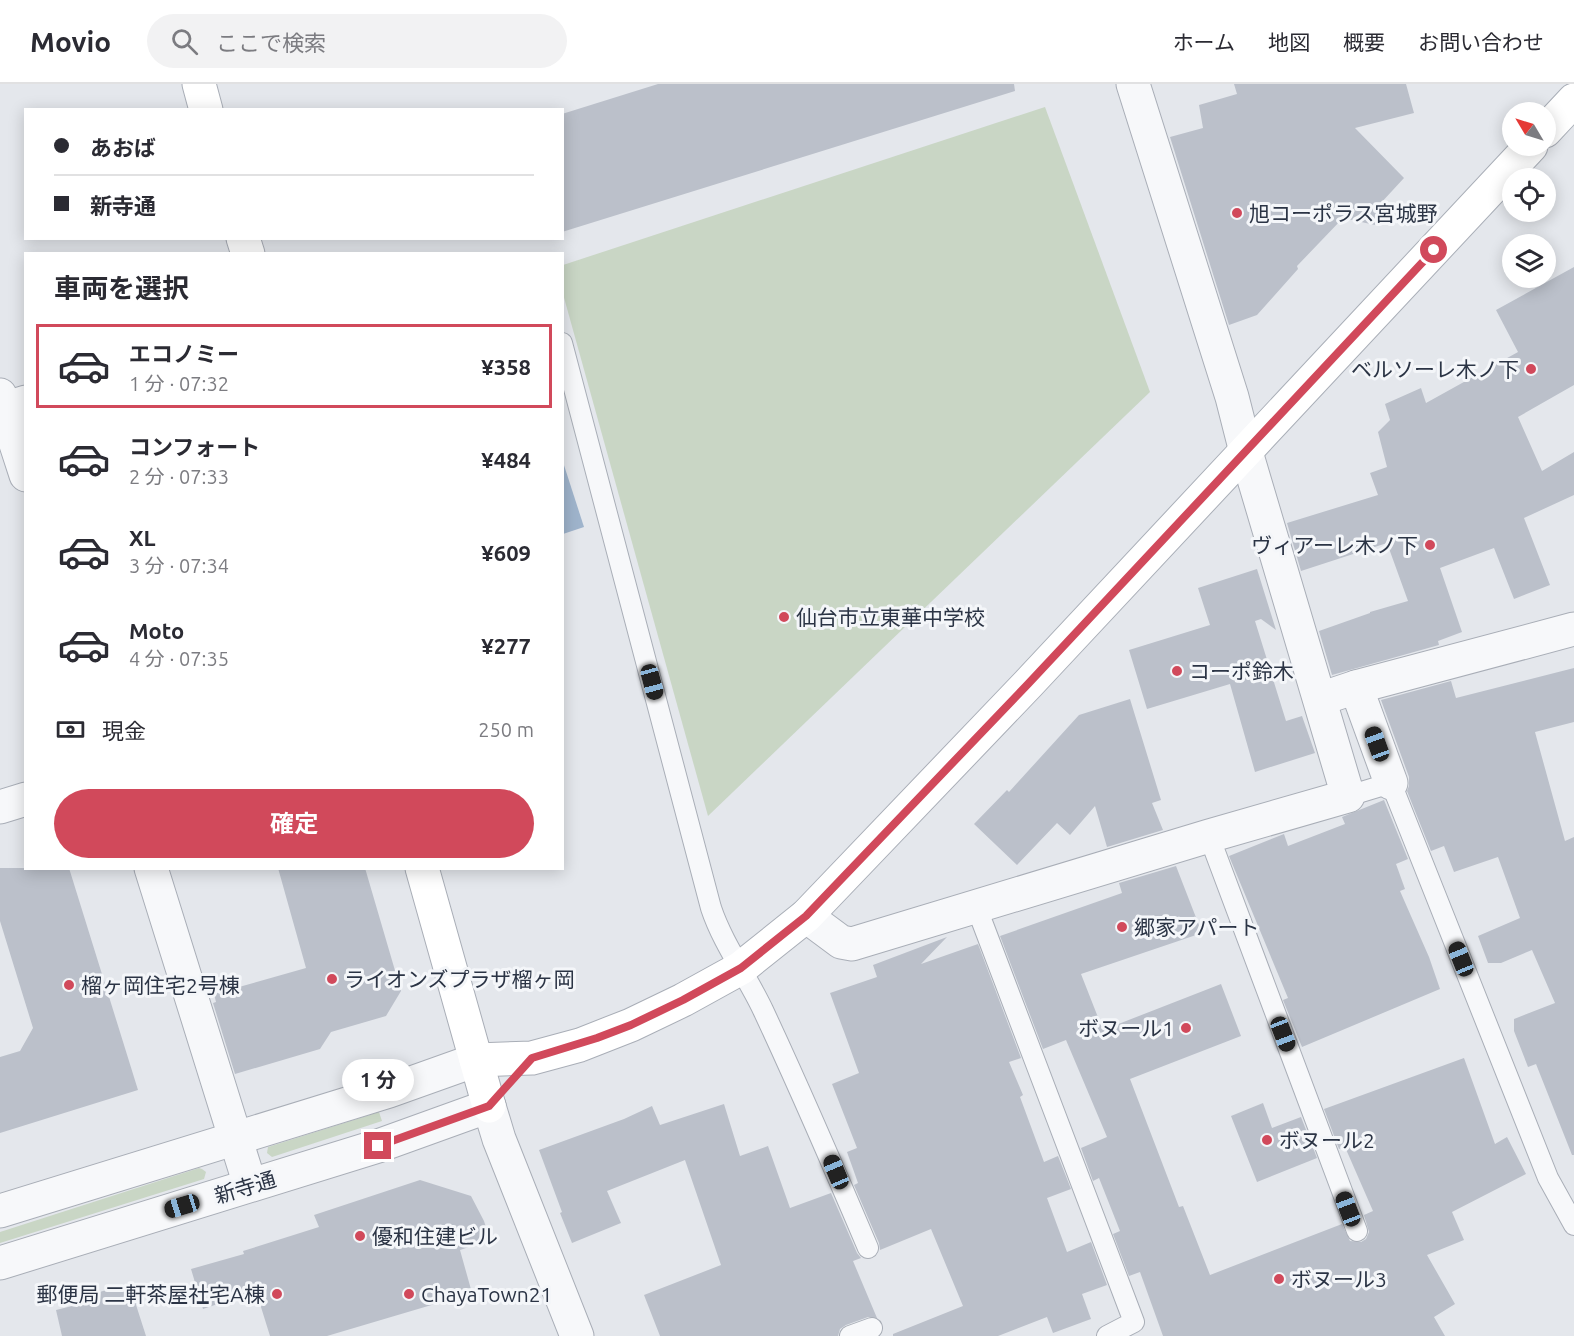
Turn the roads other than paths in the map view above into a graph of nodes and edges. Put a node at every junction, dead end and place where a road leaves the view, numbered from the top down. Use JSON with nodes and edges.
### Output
{"nodes":[{"id":1,"x":199,"y":84,"type":"edge"},
{"id":2,"x":1133,"y":84,"type":"edge"},
{"id":3,"x":1574,"y":100,"type":"edge"},
{"id":4,"x":205,"y":108,"type":"edge"},
{"id":5,"x":1556,"y":119,"type":"edge"},
{"id":6,"x":1522,"y":156,"type":"edge"},
{"id":7,"x":564,"y":351,"type":"edge"},
{"id":8,"x":7,"y":404,"type":"edge"},
{"id":9,"x":1246,"y":452,"type":"junction"},
{"id":10,"x":24,"y":468,"type":"edge"},
{"id":11,"x":1574,"y":629,"type":"edge"},
{"id":12,"x":1356,"y":687,"type":"junction"},
{"id":13,"x":1320,"y":699,"type":"junction"},
{"id":14,"x":1391,"y":783,"type":"junction"},
{"id":15,"x":1348,"y":796,"type":"junction"},
{"id":16,"x":24,"y":801,"type":"edge"},
{"id":17,"x":0,"y":807,"type":"edge"},
{"id":18,"x":1209,"y":836,"type":"junction"},
{"id":19,"x":152,"y":870,"type":"edge"},
{"id":20,"x":423,"y":870,"type":"edge"},
{"id":21,"x":976,"y":906,"type":"junction"},
{"id":22,"x":806,"y":916,"type":"junction"},
{"id":23,"x":741,"y":968,"type":"junction"},
{"id":24,"x":532,"y":1058,"type":"junction"},
{"id":25,"x":476,"y":1060,"type":"junction"},
{"id":26,"x":489,"y":1106,"type":"junction"},
{"id":27,"x":235,"y":1137,"type":"junction"},
{"id":28,"x":250,"y":1185,"type":"junction"},
{"id":29,"x":0,"y":1211,"type":"edge"},
{"id":30,"x":1574,"y":1225,"type":"edge"},
{"id":31,"x":1357,"y":1231,"type":"dead end"},
{"id":32,"x":868,"y":1248,"type":"dead end"},
{"id":33,"x":0,"y":1263,"type":"edge"},
{"id":34,"x":872,"y":1328,"type":"dead end"},
{"id":35,"x":577,"y":1336,"type":"edge"},
{"id":36,"x":850,"y":1336,"type":"edge"},
{"id":37,"x":1107,"y":1336,"type":"edge"}],
"edges":[{"from":1,"to":4,"type":"main road"},
{"from":2,"to":9,"type":"street"},
{"from":3,"to":5,"type":"main road"},
{"from":6,"to":9,"type":"main road"},
{"from":7,"to":23,"type":"lane"},
{"from":8,"to":10,"type":"street"},
{"from":9,"to":13,"type":"street"},
{"from":9,"to":22,"type":"main road"},
{"from":11,"to":12,"type":"street"},
{"from":12,"to":13,"type":"street"},
{"from":12,"to":14,"type":"street"},
{"from":13,"to":15,"type":"street"},
{"from":14,"to":15,"type":"lane"},
{"from":14,"to":30,"type":"lane"},
{"from":15,"to":18,"type":"street"},
{"from":16,"to":17,"type":"street"},
{"from":18,"to":21,"type":"street"},
{"from":18,"to":31,"type":"lane"},
{"from":19,"to":27,"type":"street"},
{"from":20,"to":25,"type":"main road"},
{"from":21,"to":22,"type":"street"},
{"from":21,"to":37,"type":"lane"},
{"from":22,"to":23,"type":"main road"},
{"from":23,"to":24,"type":"main road"},
{"from":23,"to":32,"type":"lane"},
{"from":24,"to":25,"type":"main road"},
{"from":24,"to":26,"type":"main road"},
{"from":25,"to":26,"type":"main road"},
{"from":25,"to":27,"type":"street"},
{"from":26,"to":28,"type":"street","name":"新寺通"},
{"from":26,"to":35,"type":"street"},
{"from":27,"to":28,"type":"street"},
{"from":27,"to":29,"type":"street"},
{"from":28,"to":33,"type":"street","name":"新寺通"},
{"from":34,"to":36,"type":"lane"}]}
